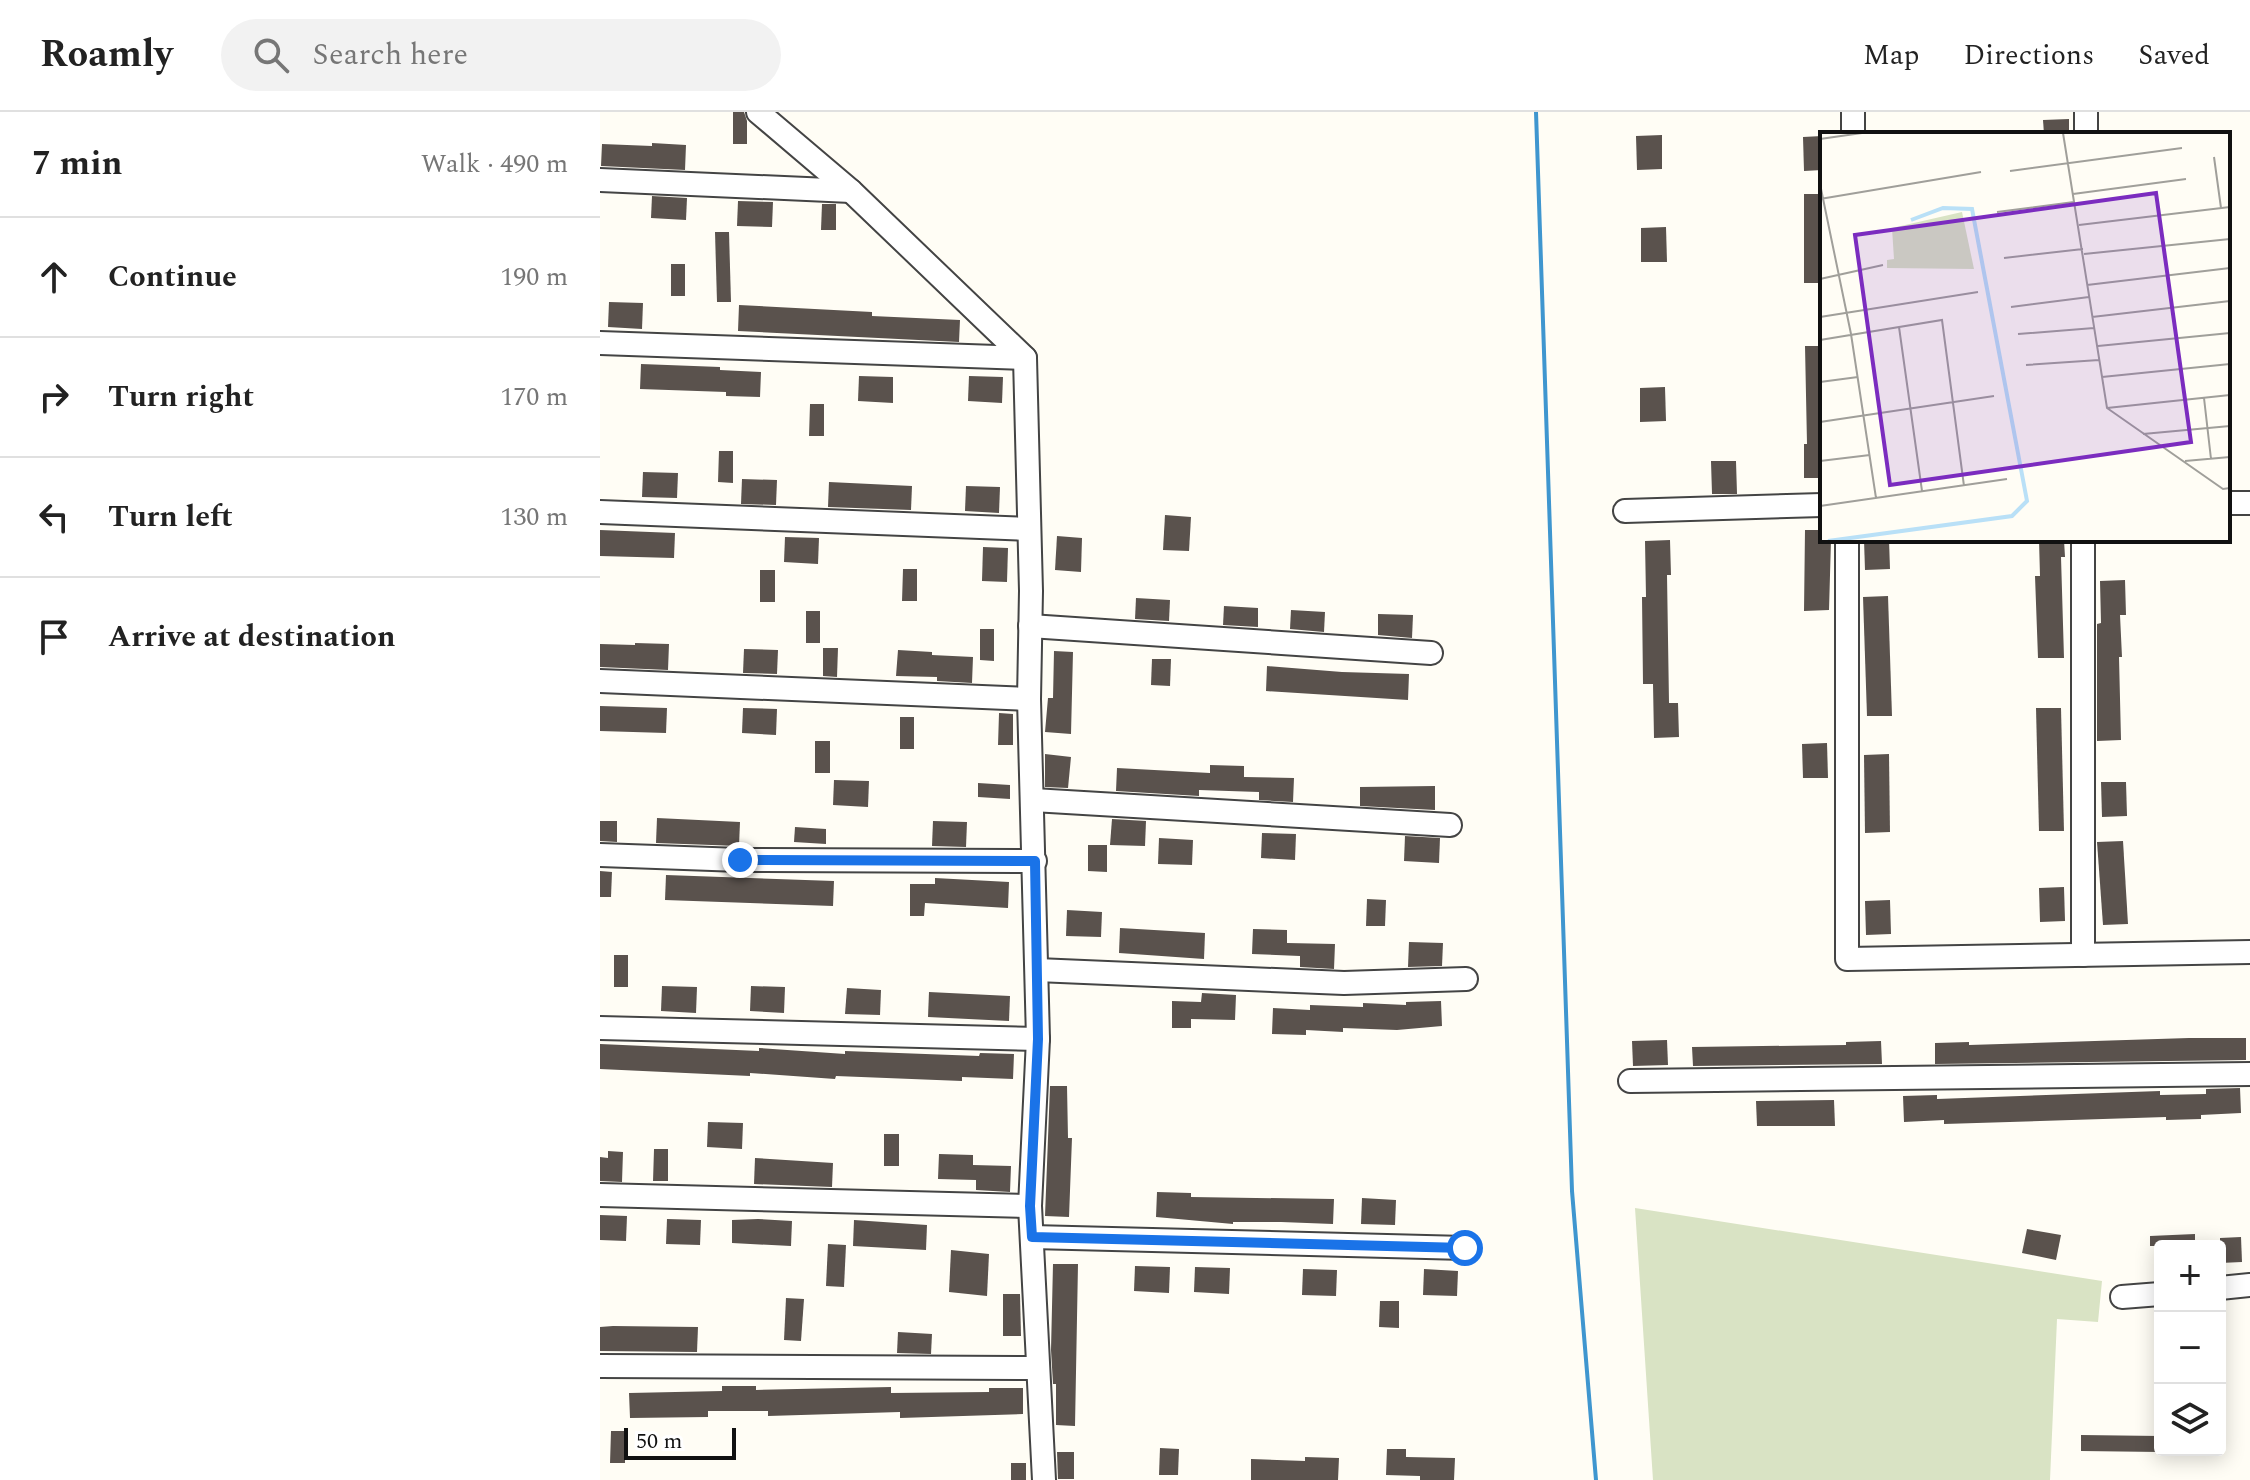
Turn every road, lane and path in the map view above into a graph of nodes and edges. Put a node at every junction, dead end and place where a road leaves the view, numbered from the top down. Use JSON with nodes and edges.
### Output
{"nodes":[{"id":1,"x":758,"y":112,"type":"edge"},
{"id":2,"x":600,"y":180,"type":"edge"},
{"id":3,"x":851,"y":191,"type":"junction"},
{"id":4,"x":600,"y":343,"type":"edge"},
{"id":5,"x":1025,"y":358,"type":"junction"},
{"id":6,"x":1820,"y":505,"type":"edge"},
{"id":7,"x":1625,"y":511,"type":"dead end"},
{"id":8,"x":600,"y":512,"type":"edge"},
{"id":9,"x":1028,"y":529,"type":"junction"},
{"id":10,"x":1847,"y":542,"type":"edge"},
{"id":11,"x":2083,"y":542,"type":"edge"},
{"id":12,"x":1030,"y":626,"type":"junction"},
{"id":13,"x":1431,"y":653,"type":"dead end"},
{"id":14,"x":600,"y":681,"type":"edge"},
{"id":15,"x":1029,"y":699,"type":"junction"},
{"id":16,"x":1033,"y":800,"type":"junction"},
{"id":17,"x":1450,"y":825,"type":"dead end"},
{"id":18,"x":600,"y":855,"type":"edge"},
{"id":19,"x":1035,"y":861,"type":"junction"},
{"id":20,"x":2250,"y":952,"type":"edge"},
{"id":21,"x":2083,"y":955,"type":"junction"},
{"id":22,"x":1037,"y":970,"type":"junction"},
{"id":23,"x":1466,"y":979,"type":"dead end"},
{"id":24,"x":600,"y":1028,"type":"edge"},
{"id":25,"x":1038,"y":1039,"type":"junction"},
{"id":26,"x":2250,"y":1074,"type":"edge"},
{"id":27,"x":1630,"y":1081,"type":"dead end"},
{"id":28,"x":600,"y":1195,"type":"edge"},
{"id":29,"x":1030,"y":1206,"type":"junction"},
{"id":30,"x":1032,"y":1237,"type":"junction"},
{"id":31,"x":1465,"y":1248,"type":"dead end"},
{"id":32,"x":2250,"y":1285,"type":"edge"},
{"id":33,"x":2226,"y":1287,"type":"edge"},
{"id":34,"x":2154,"y":1294,"type":"edge"},
{"id":35,"x":2122,"y":1297,"type":"dead end"},
{"id":36,"x":600,"y":1366,"type":"edge"},
{"id":37,"x":1037,"y":1368,"type":"junction"},
{"id":38,"x":1044,"y":1480,"type":"edge"}],
"edges":[{"from":1,"to":3,"type":"street"},
{"from":2,"to":3,"type":"street"},
{"from":3,"to":5,"type":"street"},
{"from":4,"to":5,"type":"street"},
{"from":5,"to":9,"type":"street"},
{"from":6,"to":7,"type":"street"},
{"from":8,"to":9,"type":"street"},
{"from":9,"to":12,"type":"street"},
{"from":10,"to":21,"type":"street"},
{"from":11,"to":21,"type":"street"},
{"from":12,"to":13,"type":"street"},
{"from":12,"to":15,"type":"street"},
{"from":14,"to":15,"type":"street"},
{"from":15,"to":16,"type":"street"},
{"from":16,"to":17,"type":"street"},
{"from":16,"to":19,"type":"street"},
{"from":18,"to":19,"type":"street"},
{"from":19,"to":22,"type":"street"},
{"from":20,"to":21,"type":"street"},
{"from":22,"to":23,"type":"street"},
{"from":22,"to":25,"type":"street"},
{"from":24,"to":25,"type":"street"},
{"from":25,"to":29,"type":"street"},
{"from":26,"to":27,"type":"street"},
{"from":28,"to":29,"type":"street"},
{"from":29,"to":30,"type":"street"},
{"from":30,"to":31,"type":"street"},
{"from":30,"to":37,"type":"street"},
{"from":32,"to":33,"type":"street"},
{"from":34,"to":35,"type":"street"},
{"from":36,"to":37,"type":"street"},
{"from":37,"to":38,"type":"street"}]}
